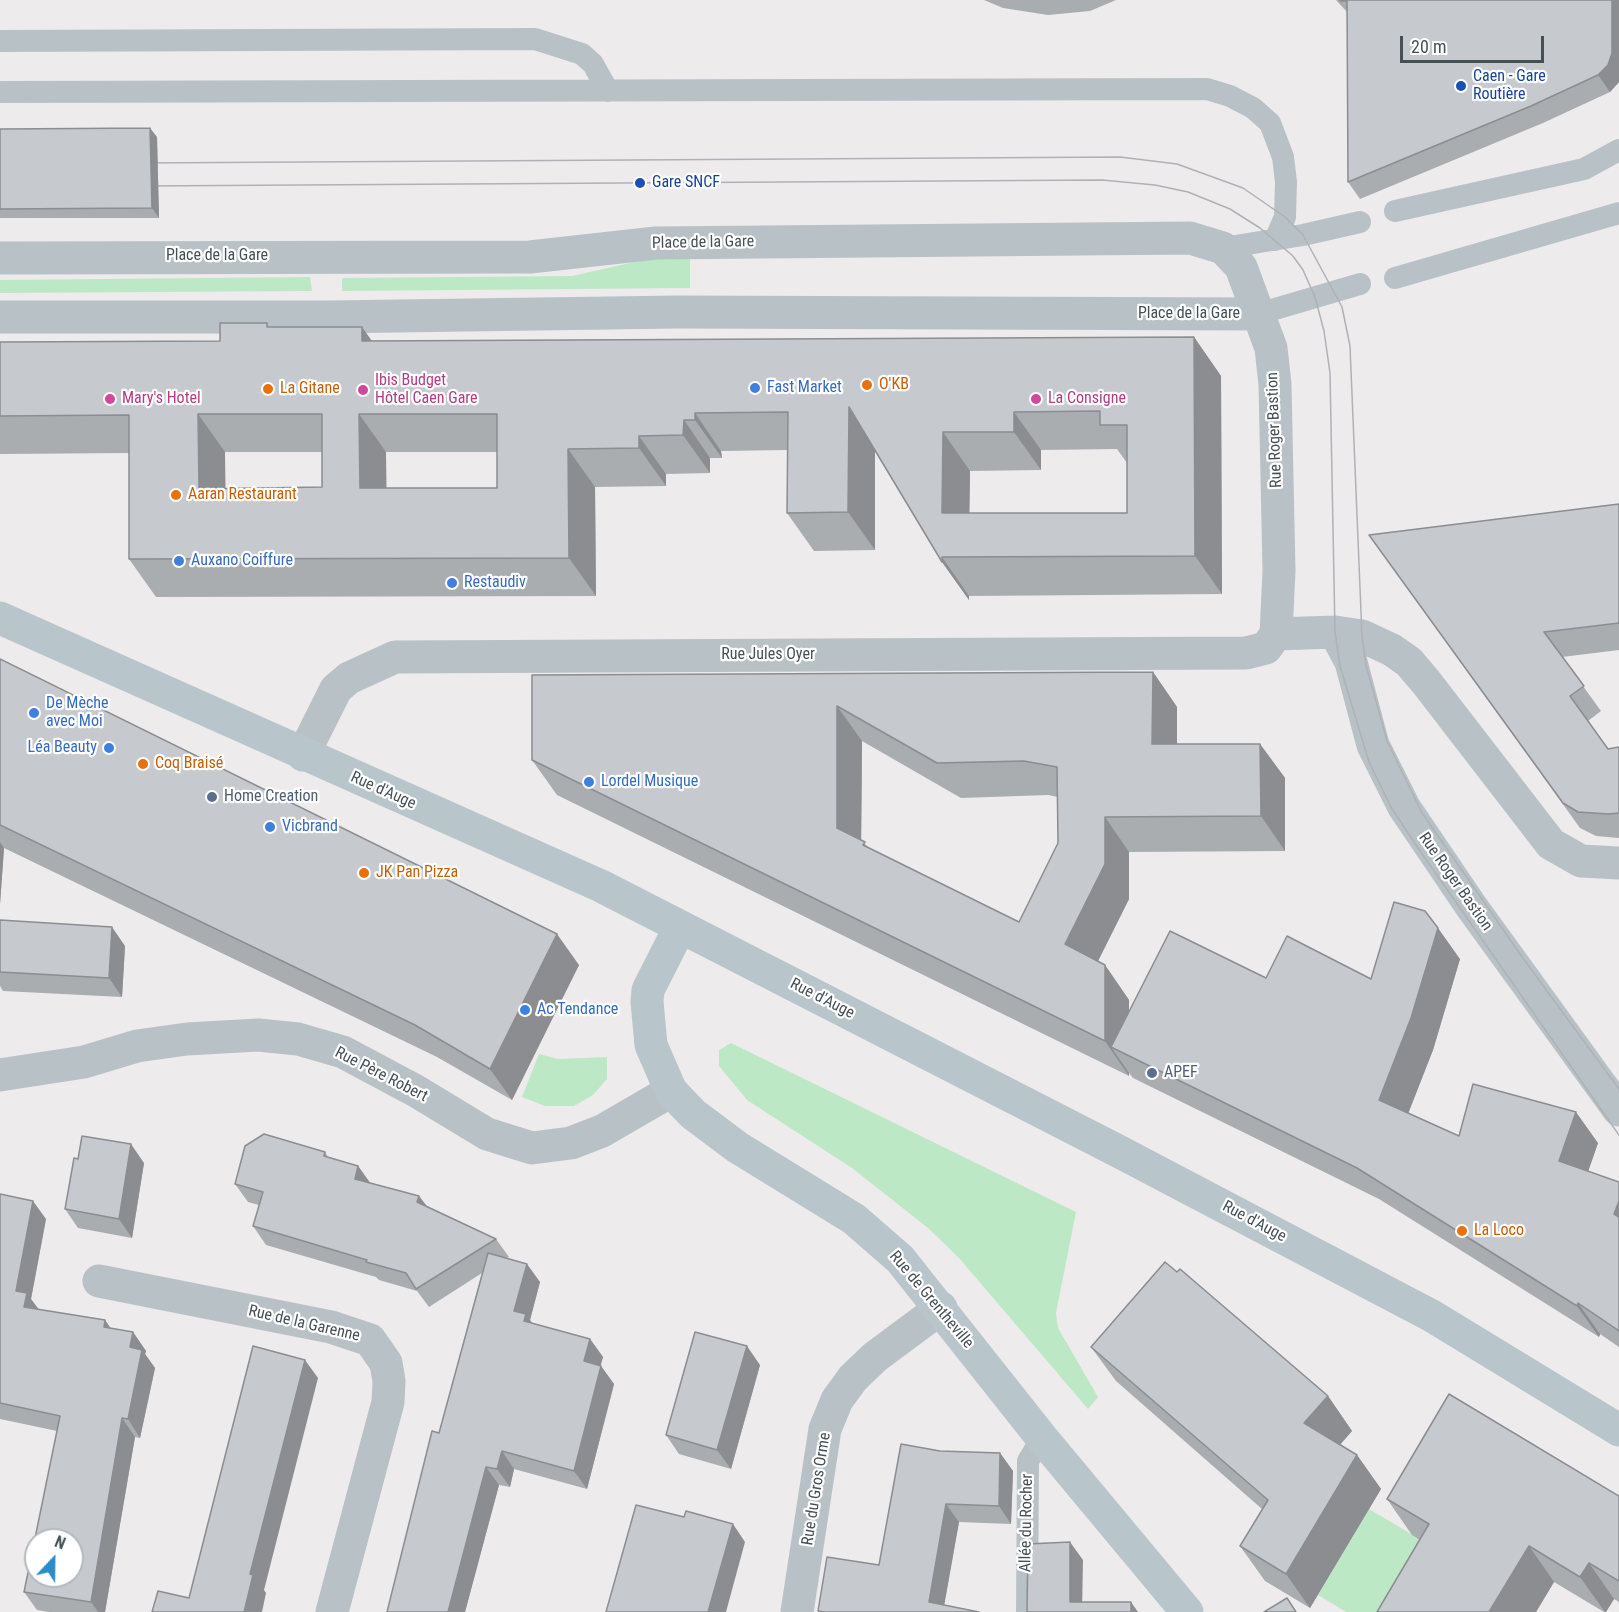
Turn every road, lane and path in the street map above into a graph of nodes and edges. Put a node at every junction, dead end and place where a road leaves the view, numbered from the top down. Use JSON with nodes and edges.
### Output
{"nodes":[{"id":1,"x":0,"y":41,"type":"edge"},
{"id":2,"x":608,"y":91,"type":"junction"},
{"id":3,"x":0,"y":92,"type":"edge"},
{"id":4,"x":1619,"y":150,"type":"edge"},
{"id":5,"x":1395,"y":211,"type":"dead end"},
{"id":6,"x":1619,"y":213,"type":"edge"},
{"id":7,"x":1360,"y":222,"type":"dead end"},
{"id":8,"x":1275,"y":240,"type":"junction"},
{"id":9,"x":1223,"y":248,"type":"junction"},
{"id":10,"x":0,"y":258,"type":"edge"},
{"id":11,"x":1395,"y":278,"type":"dead end"},
{"id":12,"x":1359,"y":284,"type":"dead end"},
{"id":13,"x":1258,"y":314,"type":"junction"},
{"id":14,"x":0,"y":317,"type":"edge"},
{"id":15,"x":0,"y":618,"type":"edge"},
{"id":16,"x":1335,"y":632,"type":"junction"},
{"id":17,"x":1276,"y":634,"type":"junction"},
{"id":18,"x":303,"y":755,"type":"junction"},
{"id":19,"x":1619,"y":863,"type":"edge"},
{"id":20,"x":680,"y":927,"type":"junction"},
{"id":21,"x":0,"y":1076,"type":"edge"},
{"id":22,"x":671,"y":1091,"type":"junction"},
{"id":23,"x":1619,"y":1110,"type":"edge"},
{"id":24,"x":99,"y":1281,"type":"dead end"},
{"id":25,"x":941,"y":1308,"type":"junction"},
{"id":26,"x":1619,"y":1430,"type":"edge"},
{"id":27,"x":1042,"y":1438,"type":"junction"},
{"id":28,"x":332,"y":1612,"type":"edge"},
{"id":29,"x":797,"y":1612,"type":"edge"},
{"id":30,"x":1027,"y":1612,"type":"edge"},
{"id":31,"x":1187,"y":1612,"type":"edge"}],
"edges":[{"from":1,"to":2,"type":"lane"},
{"from":2,"to":3,"type":"lane"},
{"from":2,"to":8,"type":"lane"},
{"from":4,"to":5,"type":"lane"},
{"from":6,"to":11,"type":"lane"},
{"from":7,"to":8,"type":"lane"},
{"from":8,"to":9,"type":"lane"},
{"from":9,"to":10,"type":"street","name":"Place de la Gare"},
{"from":9,"to":13,"type":"street","name":"Place de la Gare"},
{"from":12,"to":13,"type":"lane"},
{"from":13,"to":14,"type":"street","name":"Place de la Gare"},
{"from":13,"to":17,"type":"street","name":"Rue Roger Bastion"},
{"from":15,"to":18,"type":"main road","name":"Rue d'Auge"},
{"from":16,"to":17,"type":"street"},
{"from":16,"to":19,"type":"street"},
{"from":16,"to":23,"type":"street","name":"Rue Roger Bastion"},
{"from":17,"to":18,"type":"street","name":"Rue Jules Oyer"},
{"from":18,"to":20,"type":"main road","name":"Rue d'Auge"},
{"from":20,"to":22,"type":"main road","name":"Rue de Grentheville"},
{"from":20,"to":26,"type":"main road","name":"Rue d'Auge"},
{"from":21,"to":22,"type":"street","name":"Rue Père Robert"},
{"from":22,"to":25,"type":"main road","name":"Rue de Grentheville"},
{"from":24,"to":28,"type":"street","name":"Rue de la Garenne"},
{"from":25,"to":27,"type":"main road","name":"Rue de Grentheville"},
{"from":25,"to":29,"type":"street","name":"Rue du Gros Orme"},
{"from":27,"to":30,"type":"lane","name":"Allée du Rocher"},
{"from":27,"to":31,"type":"main road","name":"Rue de Grentheville"}]}
